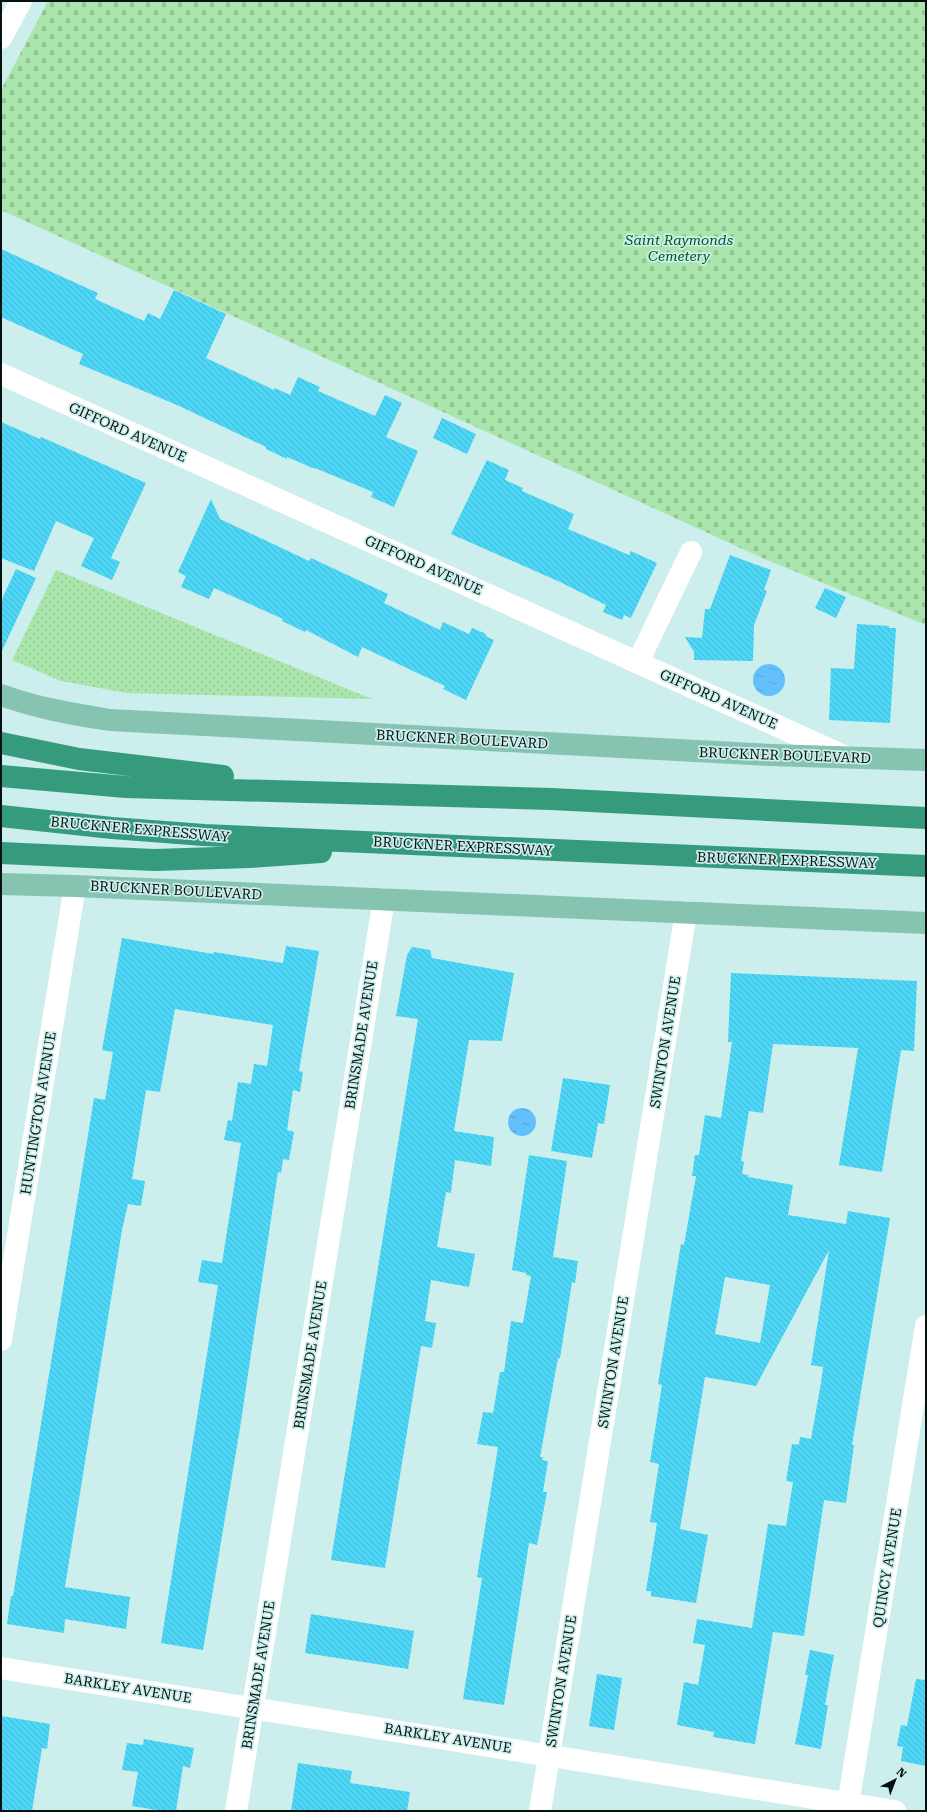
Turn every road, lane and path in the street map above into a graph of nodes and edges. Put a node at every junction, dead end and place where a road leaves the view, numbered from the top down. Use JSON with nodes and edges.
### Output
{"nodes":[{"id":1,"x":21,"y":1,"type":"edge"},
{"id":2,"x":1,"y":38,"type":"edge"},
{"id":3,"x":1,"y":374,"type":"edge"},
{"id":4,"x":691,"y":552,"type":"dead end"},
{"id":5,"x":638,"y":662,"type":"junction"},
{"id":6,"x":1,"y":694,"type":"edge"},
{"id":7,"x":1,"y":743,"type":"edge"},
{"id":8,"x":846,"y":757,"type":"junction"},
{"id":9,"x":926,"y":760,"type":"edge"},
{"id":10,"x":1,"y":776,"type":"edge"},
{"id":11,"x":551,"y":799,"type":"junction"},
{"id":12,"x":1,"y":816,"type":"edge"},
{"id":13,"x":926,"y":818,"type":"edge"},
{"id":14,"x":437,"y":845,"type":"junction"},
{"id":15,"x":1,"y":853,"type":"edge"},
{"id":16,"x":926,"y":866,"type":"edge"},
{"id":17,"x":1,"y":884,"type":"edge"},
{"id":18,"x":75,"y":886,"type":"junction"},
{"id":19,"x":384,"y":899,"type":"junction"},
{"id":20,"x":686,"y":912,"type":"junction"},
{"id":21,"x":926,"y":923,"type":"edge"},
{"id":22,"x":926,"y":1326,"type":"edge"},
{"id":23,"x":1,"y":1340,"type":"edge"},
{"id":24,"x":1,"y":1668,"type":"edge"},
{"id":25,"x":253,"y":1708,"type":"junction"},
{"id":26,"x":549,"y":1754,"type":"junction"},
{"id":27,"x":848,"y":1807,"type":"edge"},
{"id":28,"x":236,"y":1811,"type":"edge"},
{"id":29,"x":540,"y":1811,"type":"edge"},
{"id":30,"x":895,"y":1811,"type":"edge"}],
"edges":[{"from":1,"to":2,"type":"street"},
{"from":3,"to":5,"type":"street","name":"GIFFORD AVENUE"},
{"from":4,"to":5,"type":"street"},
{"from":5,"to":8,"type":"street","name":"GIFFORD AVENUE"},
{"from":6,"to":8,"type":"main road","name":"BRUCKNER BOULEVARD"},
{"from":7,"to":11,"type":"highway"},
{"from":8,"to":9,"type":"main road","name":"BRUCKNER BOULEVARD"},
{"from":10,"to":11,"type":"highway"},
{"from":11,"to":13,"type":"highway"},
{"from":12,"to":14,"type":"highway","name":"BRUCKNER EXPRESSWAY"},
{"from":14,"to":15,"type":"highway"},
{"from":14,"to":16,"type":"highway","name":"BRUCKNER EXPRESSWAY"},
{"from":17,"to":18,"type":"main road","name":"BRUCKNER BOULEVARD"},
{"from":18,"to":19,"type":"main road","name":"BRUCKNER BOULEVARD"},
{"from":18,"to":23,"type":"street","name":"HUNTINGTON AVENUE"},
{"from":19,"to":20,"type":"main road","name":"BRUCKNER BOULEVARD"},
{"from":19,"to":25,"type":"street","name":"BRINSMADE AVENUE"},
{"from":20,"to":21,"type":"main road","name":"BRUCKNER BOULEVARD"},
{"from":20,"to":26,"type":"street","name":"SWINTON AVENUE"},
{"from":22,"to":27,"type":"street","name":"QUINCY AVENUE"},
{"from":24,"to":25,"type":"street","name":"BARKLEY AVENUE"},
{"from":25,"to":26,"type":"street","name":"BARKLEY AVENUE"},
{"from":25,"to":28,"type":"street","name":"BRINSMADE AVENUE"},
{"from":26,"to":27,"type":"street","name":"BARKLEY AVENUE"},
{"from":26,"to":29,"type":"street","name":"SWINTON AVENUE"},
{"from":27,"to":30,"type":"street","name":"BARKLEY AVENUE"}]}
